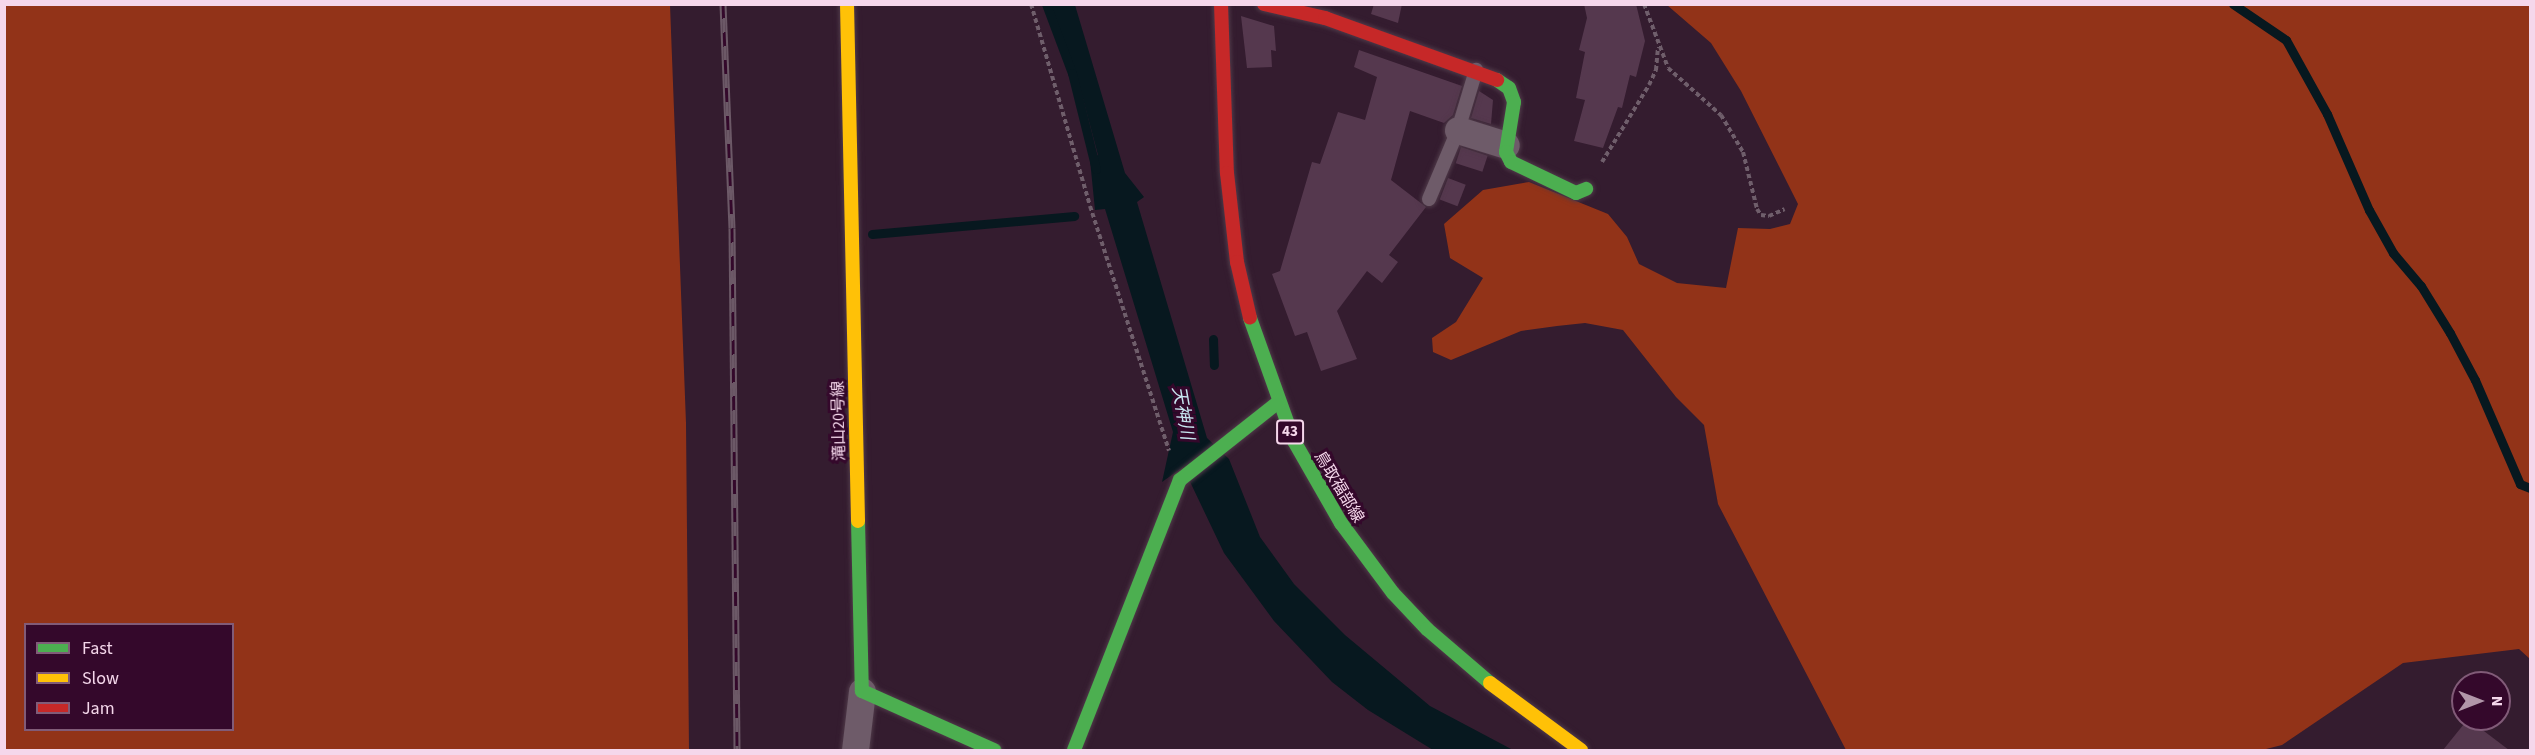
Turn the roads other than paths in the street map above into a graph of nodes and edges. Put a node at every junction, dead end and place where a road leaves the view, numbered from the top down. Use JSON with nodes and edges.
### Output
{"nodes":[{"id":1,"x":847,"y":4,"type":"edge"},
{"id":2,"x":1221,"y":4,"type":"edge"},
{"id":3,"x":1264,"y":4,"type":"edge"},
{"id":4,"x":1476,"y":70,"type":"junction"},
{"id":5,"x":1458,"y":130,"type":"junction"},
{"id":6,"x":1506,"y":145,"type":"junction"},
{"id":7,"x":1586,"y":189,"type":"road end"},
{"id":8,"x":1429,"y":199,"type":"dead end"},
{"id":9,"x":1277,"y":403,"type":"junction"},
{"id":10,"x":862,"y":691,"type":"junction"},
{"id":11,"x":855,"y":750,"type":"edge"},
{"id":12,"x":994,"y":750,"type":"edge"},
{"id":13,"x":1074,"y":750,"type":"edge"},
{"id":14,"x":1581,"y":750,"type":"edge"}],
"edges":[{"from":1,"to":10,"type":"street","name":"滝山20号線"},
{"from":2,"to":9,"type":"street","name":"鳥取福部線","number":"43"},
{"from":3,"to":4,"type":"street"},
{"from":4,"to":5,"type":"lane"},
{"from":4,"to":6,"type":"street"},
{"from":5,"to":6,"type":"street"},
{"from":5,"to":8,"type":"lane"},
{"from":6,"to":7,"type":"street"},
{"from":9,"to":13,"type":"street"},
{"from":9,"to":14,"type":"street","name":"鳥取福部線","number":"43"},
{"from":10,"to":11,"type":"street"},
{"from":10,"to":12,"type":"street"}]}
